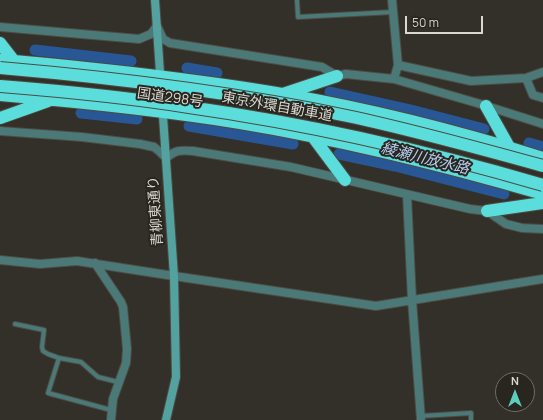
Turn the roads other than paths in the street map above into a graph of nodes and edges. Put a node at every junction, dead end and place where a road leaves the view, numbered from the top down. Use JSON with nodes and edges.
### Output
{"nodes":[{"id":1,"x":155,"y":0,"type":"edge"},
{"id":2,"x":297,"y":0,"type":"edge"},
{"id":3,"x":392,"y":0,"type":"edge"},
{"id":4,"x":393,"y":12,"type":"junction"},
{"id":5,"x":157,"y":26,"type":"junction"},
{"id":6,"x":0,"y":27,"type":"edge"},
{"id":7,"x":0,"y":43,"type":"edge"},
{"id":8,"x":0,"y":60,"type":"edge"},
{"id":9,"x":14,"y":61,"type":"junction"},
{"id":10,"x":398,"y":65,"type":"junction"},
{"id":11,"x":0,"y":68,"type":"edge"},
{"id":12,"x":543,"y":72,"type":"edge"},
{"id":13,"x":337,"y":76,"type":"junction"},
{"id":14,"x":160,"y":77,"type":"junction"},
{"id":15,"x":526,"y":78,"type":"junction"},
{"id":16,"x":394,"y":79,"type":"junction"},
{"id":17,"x":0,"y":86,"type":"edge"},
{"id":18,"x":282,"y":94,"type":"junction"},
{"id":19,"x":0,"y":95,"type":"edge"},
{"id":20,"x":543,"y":98,"type":"edge"},
{"id":21,"x":53,"y":100,"type":"junction"},
{"id":22,"x":486,"y":106,"type":"junction"},
{"id":23,"x":163,"y":112,"type":"junction"},
{"id":24,"x":0,"y":118,"type":"edge"},
{"id":25,"x":543,"y":124,"type":"edge"},
{"id":26,"x":0,"y":131,"type":"edge"},
{"id":27,"x":313,"y":137,"type":"junction"},
{"id":28,"x":509,"y":147,"type":"junction"},
{"id":29,"x":166,"y":158,"type":"junction"},
{"id":30,"x":543,"y":158,"type":"edge"},
{"id":31,"x":543,"y":166,"type":"edge"},
{"id":32,"x":345,"y":180,"type":"junction"},
{"id":33,"x":543,"y":185,"type":"edge"},
{"id":34,"x":543,"y":194,"type":"edge"},
{"id":35,"x":407,"y":195,"type":"junction"},
{"id":36,"x":543,"y":203,"type":"edge"},
{"id":37,"x":487,"y":211,"type":"junction"},
{"id":38,"x":543,"y":230,"type":"edge"},
{"id":39,"x":0,"y":260,"type":"edge"},
{"id":40,"x":95,"y":263,"type":"junction"},
{"id":41,"x":174,"y":276,"type":"junction"},
{"id":42,"x":543,"y":279,"type":"edge"},
{"id":43,"x":412,"y":300,"type":"junction"},
{"id":44,"x":15,"y":324,"type":"dead end"},
{"id":45,"x":59,"y":358,"type":"junction"},
{"id":46,"x":118,"y":382,"type":"junction"},
{"id":47,"x":111,"y":410,"type":"junction"},
{"id":48,"x":421,"y":418,"type":"edge"},
{"id":49,"x":112,"y":420,"type":"edge"},
{"id":50,"x":166,"y":420,"type":"edge"},
{"id":51,"x":471,"y":420,"type":"edge"}],
"edges":[{"from":1,"to":5,"type":"street","name":"青柳東通り"},
{"from":2,"to":4,"type":"lane"},
{"from":3,"to":4,"type":"street"},
{"from":4,"to":10,"type":"street"},
{"from":5,"to":6,"type":"street"},
{"from":5,"to":13,"type":"street"},
{"from":5,"to":14,"type":"street","name":"青柳東通り"},
{"from":7,"to":9,"type":"highway"},
{"from":8,"to":9,"type":"highway","name":"国道298号"},
{"from":9,"to":14,"type":"highway","name":"国道298号"},
{"from":10,"to":15,"type":"street"},
{"from":10,"to":16,"type":"street"},
{"from":11,"to":31,"type":"highway","name":"東京外環自動車道","bridge":true},
{"from":12,"to":15,"type":"street"},
{"from":13,"to":16,"type":"street"},
{"from":13,"to":18,"type":"highway"},
{"from":14,"to":18,"type":"highway","name":"国道298号"},
{"from":14,"to":23,"type":"street","name":"青柳東通り"},
{"from":15,"to":20,"type":"street"},
{"from":16,"to":22,"type":"street"},
{"from":17,"to":33,"type":"highway","name":"東京外環自動車道","bridge":true},
{"from":18,"to":28,"type":"highway","name":"国道298号"},
{"from":19,"to":21,"type":"highway","name":"国道298号"},
{"from":21,"to":23,"type":"highway","name":"国道298号"},
{"from":21,"to":24,"type":"highway"},
{"from":22,"to":25,"type":"street"},
{"from":22,"to":28,"type":"highway"},
{"from":23,"to":27,"type":"highway","name":"国道298号"},
{"from":23,"to":29,"type":"street","name":"青柳東通り"},
{"from":26,"to":29,"type":"street"},
{"from":27,"to":32,"type":"highway"},
{"from":27,"to":34,"type":"highway","name":"国道298号"},
{"from":28,"to":30,"type":"highway","name":"国道298号"},
{"from":29,"to":32,"type":"street"},
{"from":29,"to":41,"type":"street","name":"青柳東通り"},
{"from":32,"to":35,"type":"street"},
{"from":35,"to":37,"type":"street"},
{"from":35,"to":43,"type":"street"},
{"from":36,"to":37,"type":"highway"},
{"from":37,"to":38,"type":"street"},
{"from":39,"to":40,"type":"street"},
{"from":40,"to":41,"type":"street"},
{"from":40,"to":46,"type":"street"},
{"from":41,"to":43,"type":"street"},
{"from":41,"to":50,"type":"street","name":"青柳東通り"},
{"from":42,"to":43,"type":"street"},
{"from":43,"to":48,"type":"street"},
{"from":44,"to":45,"type":"lane"},
{"from":45,"to":46,"type":"lane"},
{"from":45,"to":47,"type":"lane"},
{"from":46,"to":47,"type":"street"},
{"from":47,"to":49,"type":"street"},
{"from":48,"to":51,"type":"lane"}]}
